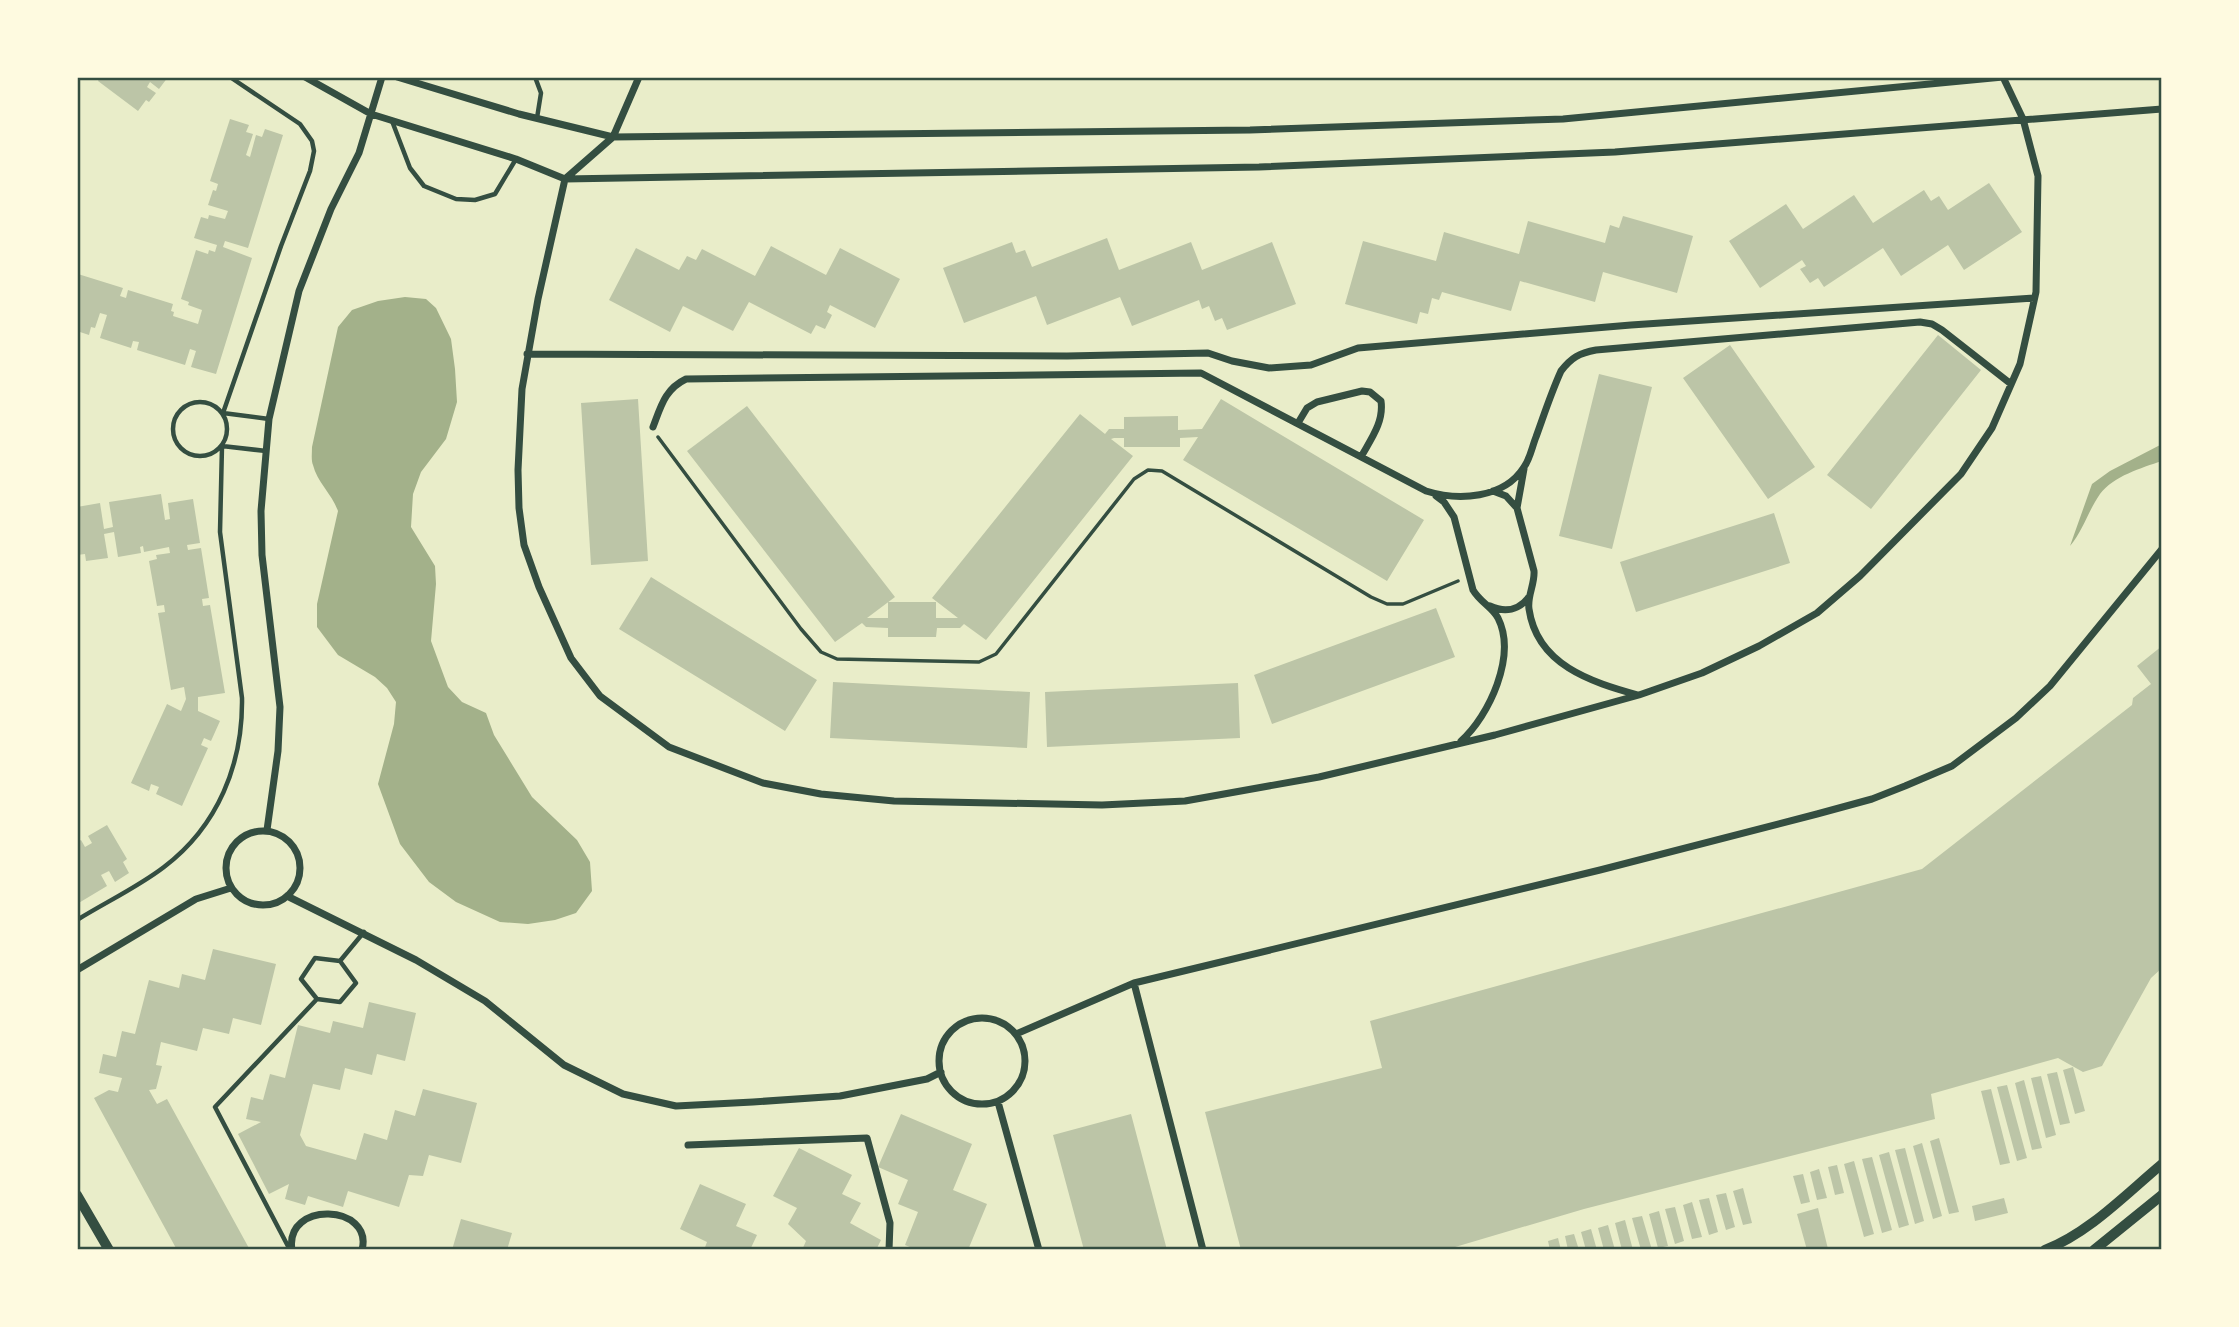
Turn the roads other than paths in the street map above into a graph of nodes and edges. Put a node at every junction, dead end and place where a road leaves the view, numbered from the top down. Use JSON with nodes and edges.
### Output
{"nodes":[{"id":1,"x":230,"y":77,"type":"edge"},
{"id":2,"x":304,"y":77,"type":"edge"},
{"id":3,"x":382,"y":77,"type":"edge"},
{"id":4,"x":535,"y":77,"type":"edge"},
{"id":5,"x":639,"y":77,"type":"edge"},
{"id":6,"x":2003,"y":77,"type":"edge"},
{"id":7,"x":402,"y":78,"type":"edge"},
{"id":8,"x":2162,"y":109,"type":"edge"},
{"id":9,"x":371,"y":114,"type":"junction"},
{"id":10,"x":536,"y":119,"type":"junction"},
{"id":11,"x":2023,"y":119,"type":"junction"},
{"id":12,"x":392,"y":121,"type":"junction"},
{"id":13,"x":613,"y":137,"type":"junction"},
{"id":14,"x":516,"y":159,"type":"junction"},
{"id":15,"x":565,"y":179,"type":"junction"},
{"id":16,"x":2034,"y":298,"type":"junction"},
{"id":17,"x":527,"y":354,"type":"junction"},
{"id":18,"x":2011,"y":384,"type":"junction"},
{"id":19,"x":223,"y":413,"type":"junction"},
{"id":20,"x":269,"y":419,"type":"junction"},
{"id":21,"x":1298,"y":423,"type":"junction"},
{"id":22,"x":653,"y":427,"type":"road end"},
{"id":23,"x":222,"y":446,"type":"junction"},
{"id":24,"x":266,"y":451,"type":"junction"},
{"id":25,"x":1361,"y":457,"type":"junction"},
{"id":26,"x":1525,"y":467,"type":"junction"},
{"id":27,"x":1426,"y":491,"type":"junction"},
{"id":28,"x":1493,"y":491,"type":"junction"},
{"id":29,"x":1465,"y":496,"type":"junction"},
{"id":30,"x":1517,"y":508,"type":"junction"},
{"id":31,"x":1454,"y":517,"type":"junction"},
{"id":32,"x":2162,"y":549,"type":"edge"},
{"id":33,"x":1531,"y":594,"type":"junction"},
{"id":34,"x":1486,"y":605,"type":"junction"},
{"id":35,"x":1639,"y":695,"type":"junction"},
{"id":36,"x":1458,"y":744,"type":"junction"},
{"id":37,"x":267,"y":830,"type":"junction"},
{"id":38,"x":231,"y":888,"type":"junction"},
{"id":39,"x":287,"y":896,"type":"junction"},
{"id":40,"x":77,"y":920,"type":"edge"},
{"id":41,"x":364,"y":932,"type":"junction"},
{"id":42,"x":340,"y":961,"type":"junction"},
{"id":43,"x":77,"y":970,"type":"edge"},
{"id":44,"x":1134,"y":983,"type":"junction"},
{"id":45,"x":317,"y":999,"type":"junction"},
{"id":46,"x":1016,"y":1034,"type":"junction"},
{"id":47,"x":941,"y":1072,"type":"junction"},
{"id":48,"x":998,"y":1102,"type":"junction"},
{"id":49,"x":688,"y":1145,"type":"dead end"},
{"id":50,"x":2162,"y":1164,"type":"edge"},
{"id":51,"x":77,"y":1195,"type":"edge"},
{"id":52,"x":2162,"y":1195,"type":"edge"},
{"id":53,"x":110,"y":1250,"type":"edge"},
{"id":54,"x":291,"y":1250,"type":"edge"},
{"id":55,"x":362,"y":1250,"type":"edge"},
{"id":56,"x":889,"y":1250,"type":"edge"},
{"id":57,"x":1039,"y":1250,"type":"edge"},
{"id":58,"x":1203,"y":1250,"type":"edge"},
{"id":59,"x":2045,"y":1250,"type":"edge"},
{"id":60,"x":2094,"y":1250,"type":"edge"}],
"edges":[{"from":1,"to":19,"type":"lane"},
{"from":2,"to":9,"type":"street"},
{"from":3,"to":9,"type":"street"},
{"from":4,"to":10,"type":"lane"},
{"from":5,"to":13,"type":"street"},
{"from":6,"to":11,"type":"street"},
{"from":6,"to":13,"type":"street"},
{"from":7,"to":10,"type":"street"},
{"from":8,"to":11,"type":"street"},
{"from":9,"to":12,"type":"street"},
{"from":9,"to":20,"type":"street"},
{"from":10,"to":13,"type":"street"},
{"from":11,"to":15,"type":"street"},
{"from":11,"to":16,"type":"street"},
{"from":12,"to":14,"type":"street"},
{"from":12,"to":14,"type":"lane"},
{"from":13,"to":15,"type":"street"},
{"from":14,"to":15,"type":"street"},
{"from":15,"to":17,"type":"street"},
{"from":16,"to":17,"type":"street"},
{"from":16,"to":18,"type":"street"},
{"from":17,"to":36,"type":"street"},
{"from":18,"to":26,"type":"street"},
{"from":18,"to":35,"type":"street"},
{"from":19,"to":20,"type":"lane"},
{"from":19,"to":23,"type":"lane"},
{"from":19,"to":23,"type":"lane"},
{"from":20,"to":24,"type":"street"},
{"from":21,"to":22,"type":"street"},
{"from":21,"to":25,"type":"street"},
{"from":21,"to":25,"type":"street"},
{"from":23,"to":24,"type":"lane"},
{"from":23,"to":40,"type":"lane"},
{"from":24,"to":37,"type":"street"},
{"from":25,"to":27,"type":"street"},
{"from":26,"to":28,"type":"street"},
{"from":26,"to":30,"type":"street"},
{"from":27,"to":29,"type":"street"},
{"from":27,"to":31,"type":"street"},
{"from":28,"to":29,"type":"street"},
{"from":28,"to":30,"type":"street"},
{"from":29,"to":31,"type":"street"},
{"from":30,"to":33,"type":"street"},
{"from":31,"to":34,"type":"street"},
{"from":32,"to":44,"type":"street"},
{"from":33,"to":34,"type":"street"},
{"from":33,"to":35,"type":"street"},
{"from":34,"to":36,"type":"street"},
{"from":35,"to":36,"type":"street"},
{"from":37,"to":38,"type":"street"},
{"from":37,"to":39,"type":"street"},
{"from":38,"to":39,"type":"street"},
{"from":38,"to":43,"type":"street"},
{"from":39,"to":41,"type":"street"},
{"from":41,"to":42,"type":"lane"},
{"from":41,"to":47,"type":"street"},
{"from":42,"to":45,"type":"lane"},
{"from":42,"to":45,"type":"lane"},
{"from":44,"to":46,"type":"street"},
{"from":44,"to":58,"type":"street"},
{"from":45,"to":54,"type":"lane"},
{"from":46,"to":47,"type":"street"},
{"from":46,"to":48,"type":"street"},
{"from":47,"to":48,"type":"street"},
{"from":48,"to":57,"type":"street"},
{"from":49,"to":56,"type":"street"},
{"from":50,"to":59,"type":"street"},
{"from":51,"to":53,"type":"street"},
{"from":52,"to":60,"type":"street"},
{"from":54,"to":55,"type":"street"}]}
